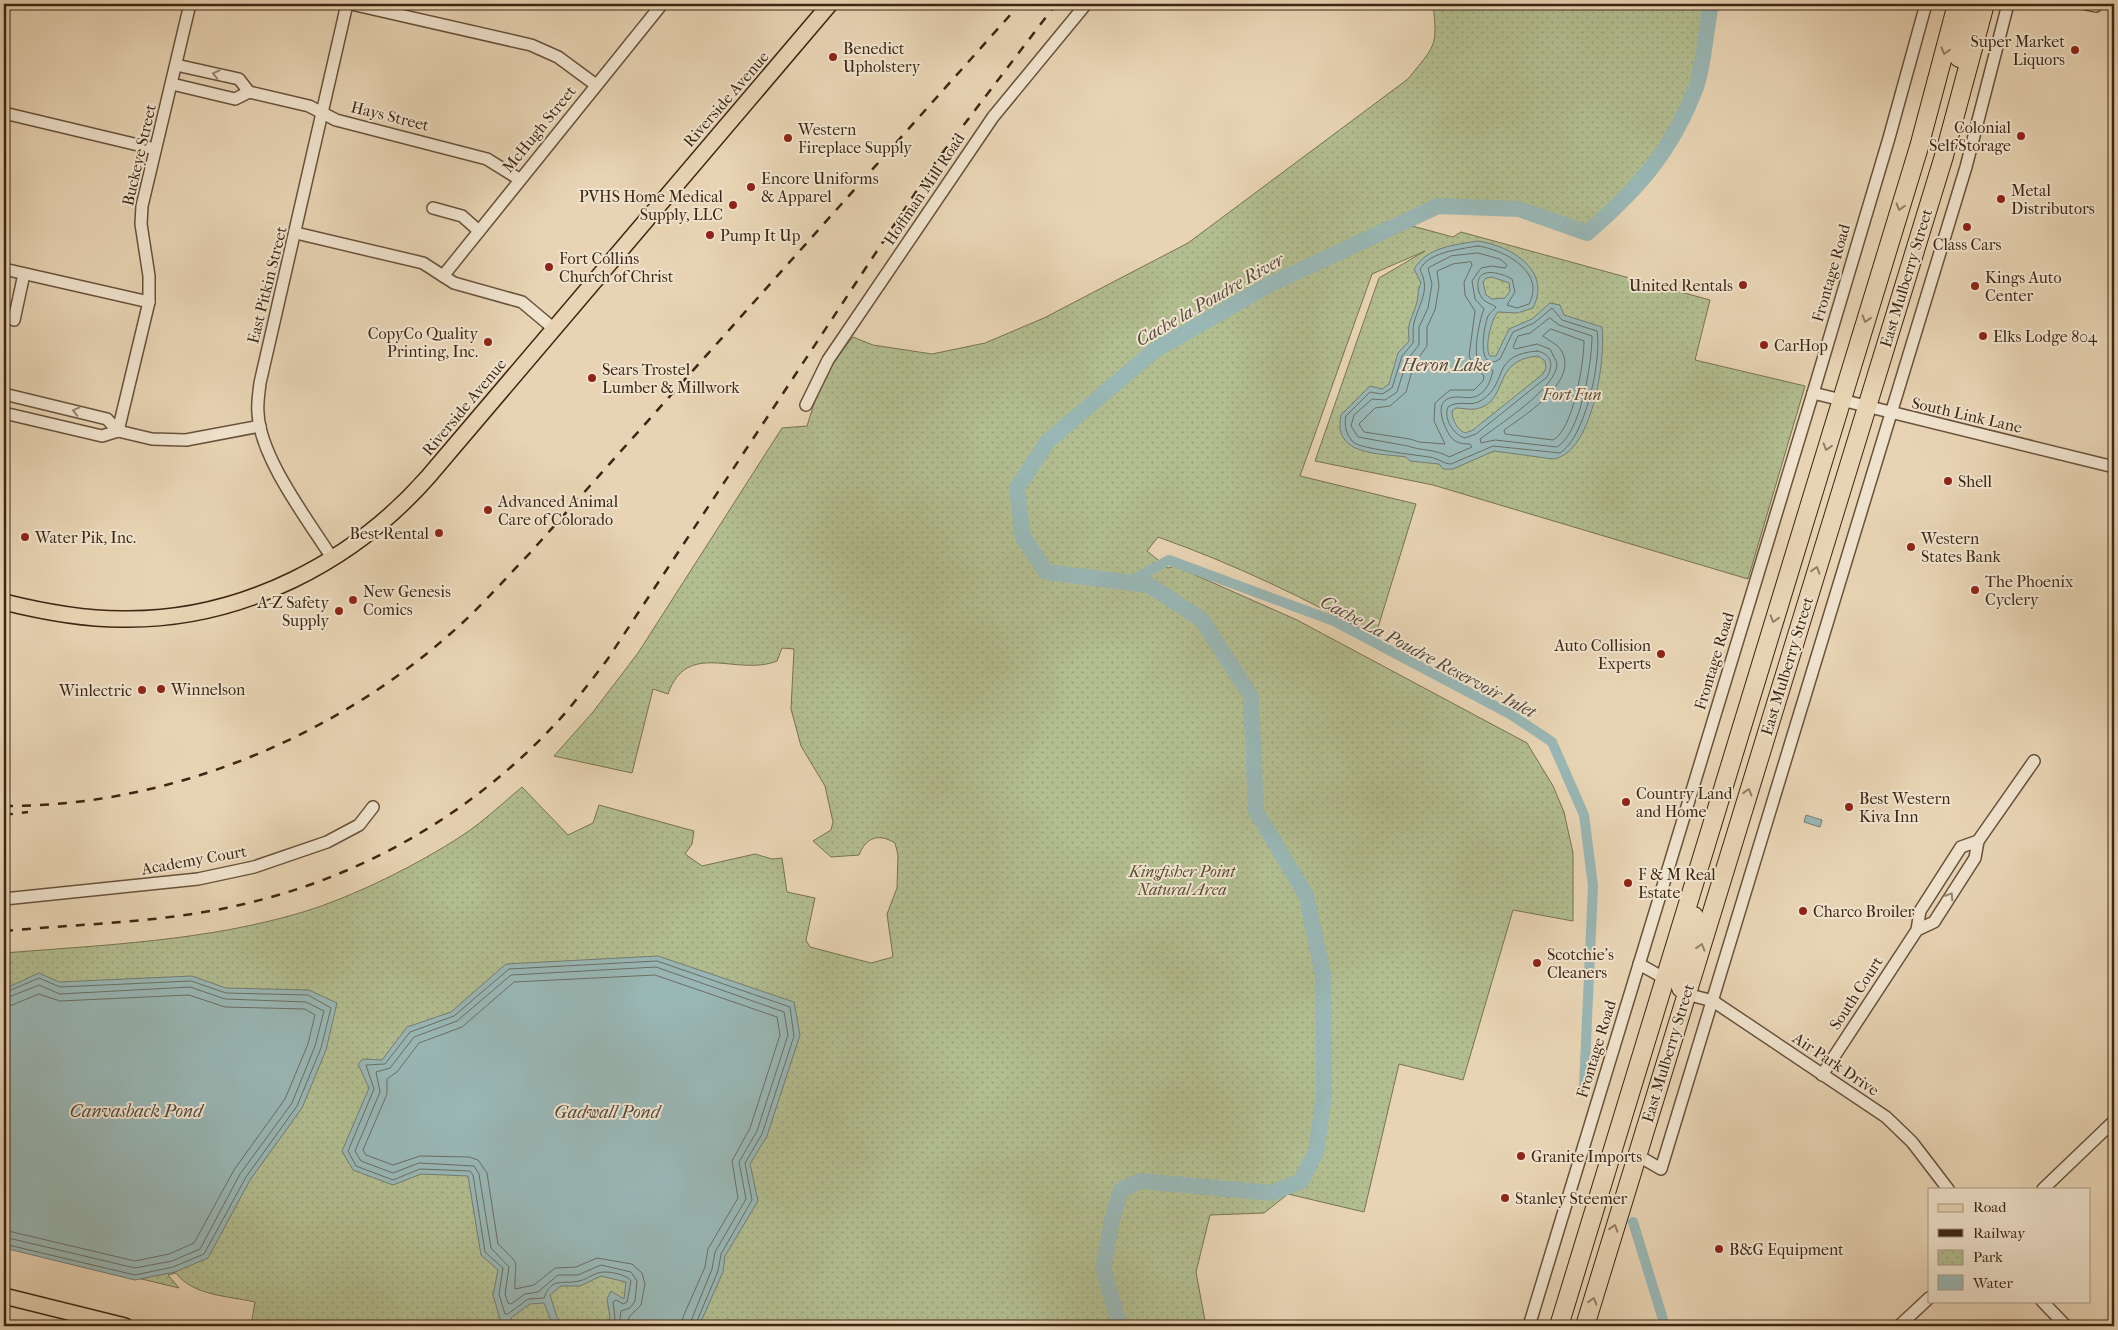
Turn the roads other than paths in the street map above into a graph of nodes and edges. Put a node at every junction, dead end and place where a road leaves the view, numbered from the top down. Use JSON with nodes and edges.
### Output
{"nodes":[{"id":1,"x":190,"y":4,"type":"edge"},
{"id":2,"x":349,"y":4,"type":"edge"},
{"id":3,"x":662,"y":4,"type":"edge"},
{"id":4,"x":830,"y":4,"type":"edge"},
{"id":5,"x":1086,"y":4,"type":"edge"},
{"id":6,"x":1926,"y":4,"type":"edge"},
{"id":7,"x":1957,"y":4,"type":"edge"},
{"id":8,"x":1971,"y":4,"type":"edge"},
{"id":9,"x":1985,"y":4,"type":"edge"},
{"id":10,"x":2008,"y":4,"type":"edge"},
{"id":11,"x":176,"y":65,"type":"junction"},
{"id":12,"x":172,"y":84,"type":"junction"},
{"id":13,"x":596,"y":85,"type":"junction"},
{"id":14,"x":250,"y":92,"type":"junction"},
{"id":15,"x":4,"y":113,"type":"edge"},
{"id":16,"x":323,"y":114,"type":"junction"},
{"id":17,"x":155,"y":149,"type":"junction"},
{"id":18,"x":520,"y":179,"type":"junction"},
{"id":19,"x":1934,"y":183,"type":"junction"},
{"id":20,"x":433,"y":208,"type":"dead end"},
{"id":21,"x":478,"y":231,"type":"junction"},
{"id":22,"x":296,"y":233,"type":"junction"},
{"id":23,"x":4,"y":269,"type":"edge"},
{"id":24,"x":24,"y":274,"type":"junction"},
{"id":25,"x":443,"y":276,"type":"junction"},
{"id":26,"x":149,"y":302,"type":"junction"},
{"id":27,"x":14,"y":320,"type":"dead end"},
{"id":28,"x":553,"y":328,"type":"junction"},
{"id":29,"x":1813,"y":393,"type":"junction"},
{"id":30,"x":4,"y":394,"type":"edge"},
{"id":31,"x":1842,"y":401,"type":"junction"},
{"id":32,"x":806,"y":405,"type":"dead end"},
{"id":33,"x":1866,"y":407,"type":"junction"},
{"id":34,"x":4,"y":413,"type":"edge"},
{"id":35,"x":1892,"y":414,"type":"junction"},
{"id":36,"x":260,"y":426,"type":"junction"},
{"id":37,"x":118,"y":432,"type":"junction"},
{"id":38,"x":2114,"y":467,"type":"edge"},
{"id":39,"x":332,"y":558,"type":"junction"},
{"id":40,"x":4,"y":602,"type":"edge"},
{"id":41,"x":2034,"y":761,"type":"dead end"},
{"id":42,"x":373,"y":807,"type":"dead end"},
{"id":43,"x":1978,"y":842,"type":"junction"},
{"id":44,"x":1704,"y":849,"type":"junction"},
{"id":45,"x":4,"y":899,"type":"edge"},
{"id":46,"x":1917,"y":930,"type":"junction"},
{"id":47,"x":1639,"y":964,"type":"junction"},
{"id":48,"x":1664,"y":978,"type":"junction"},
{"id":49,"x":1686,"y":994,"type":"junction"},
{"id":50,"x":1713,"y":1001,"type":"junction"},
{"id":51,"x":1822,"y":1074,"type":"junction"},
{"id":52,"x":2114,"y":1121,"type":"edge"},
{"id":53,"x":1637,"y":1155,"type":"junction"},
{"id":54,"x":1947,"y":1188,"type":"edge"},
{"id":55,"x":2045,"y":1188,"type":"edge"},
{"id":56,"x":1573,"y":1283,"type":"junction"},
{"id":57,"x":4,"y":1296,"type":"edge"},
{"id":58,"x":1928,"y":1299,"type":"edge"},
{"id":59,"x":2043,"y":1302,"type":"edge"},
{"id":60,"x":125,"y":1326,"type":"edge"},
{"id":61,"x":1529,"y":1326,"type":"edge"},
{"id":62,"x":1559,"y":1326,"type":"edge"},
{"id":63,"x":1585,"y":1326,"type":"edge"},
{"id":64,"x":1899,"y":1326,"type":"edge"},
{"id":65,"x":2066,"y":1326,"type":"edge"}],
"edges":[{"from":1,"to":11,"type":"street","name":"Buckeye Street"},
{"from":2,"to":13,"type":"street"},
{"from":2,"to":16,"type":"street","name":"East Pitkin Street"},
{"from":3,"to":13,"type":"street","name":"McHugh Street"},
{"from":4,"to":28,"type":"main road","name":"Riverside Avenue"},
{"from":5,"to":32,"type":"street","name":"Hoffman Mill Road"},
{"from":6,"to":29,"type":"street","name":"Frontage Road"},
{"from":7,"to":31,"type":"highway","name":"East Mulberry Street","one_way":true},
{"from":8,"to":19,"type":"highway"},
{"from":9,"to":19,"type":"highway","name":"East Mulberry Street"},
{"from":10,"to":35,"type":"street"},
{"from":11,"to":12,"type":"street","name":"Buckeye Street"},
{"from":14,"to":11,"type":"street","name":"Hays Street","one_way":true},
{"from":12,"to":14,"type":"street","name":"Hays Street"},
{"from":12,"to":17,"type":"street","name":"Buckeye Street"},
{"from":13,"to":18,"type":"street","name":"McHugh Street"},
{"from":14,"to":16,"type":"street","name":"Hays Street"},
{"from":15,"to":17,"type":"street"},
{"from":16,"to":18,"type":"street","name":"Hays Street"},
{"from":16,"to":22,"type":"street","name":"East Pitkin Street"},
{"from":17,"to":26,"type":"street","name":"Buckeye Street"},
{"from":18,"to":21,"type":"street","name":"McHugh Street"},
{"from":19,"to":33,"type":"highway","name":"East Mulberry Street"},
{"from":20,"to":21,"type":"street"},
{"from":21,"to":25,"type":"street","name":"McHugh Street"},
{"from":22,"to":25,"type":"street"},
{"from":22,"to":36,"type":"street","name":"East Pitkin Street"},
{"from":23,"to":24,"type":"street"},
{"from":24,"to":26,"type":"street"},
{"from":24,"to":27,"type":"street"},
{"from":25,"to":28,"type":"street"},
{"from":26,"to":37,"type":"street","name":"Buckeye Street"},
{"from":28,"to":39,"type":"main road","name":"Riverside Avenue"},
{"from":29,"to":31,"type":"street","name":"South Link Lane"},
{"from":29,"to":47,"type":"street","name":"Frontage Road"},
{"from":37,"to":30,"type":"street","one_way":true},
{"from":31,"to":33,"type":"street","name":"South Link Lane"},
{"from":31,"to":44,"type":"highway","name":"East Mulberry Street","one_way":true},
{"from":33,"to":35,"type":"street","name":"South Link Lane"},
{"from":49,"to":33,"type":"highway","name":"East Mulberry Street","one_way":true},
{"from":34,"to":37,"type":"street"},
{"from":35,"to":38,"type":"street","name":"South Link Lane"},
{"from":35,"to":50,"type":"street"},
{"from":36,"to":37,"type":"street"},
{"from":36,"to":39,"type":"street","name":"East Pitkin Street"},
{"from":39,"to":40,"type":"main road","name":"Riverside Avenue"},
{"from":41,"to":43,"type":"street","name":"South Court"},
{"from":42,"to":45,"type":"street","name":"Academy Court"},
{"from":46,"to":43,"type":"street","name":"South Court","one_way":true},
{"from":43,"to":46,"type":"street","name":"South Court"},
{"from":44,"to":48,"type":"highway","name":"East Mulberry Street"},
{"from":44,"to":49,"type":"highway"},
{"from":46,"to":51,"type":"street","name":"South Court"},
{"from":47,"to":48,"type":"street"},
{"from":47,"to":61,"type":"street","name":"Frontage Road"},
{"from":48,"to":56,"type":"highway","name":"East Mulberry Street"},
{"from":49,"to":50,"type":"street","name":"Air Park Drive"},
{"from":49,"to":53,"type":"highway","name":"East Mulberry Street"},
{"from":49,"to":56,"type":"highway"},
{"from":50,"to":51,"type":"street","name":"Air Park Drive"},
{"from":50,"to":53,"type":"street"},
{"from":51,"to":54,"type":"street","name":"Air Park Drive"},
{"from":52,"to":55,"type":"street"},
{"from":63,"to":53,"type":"highway","name":"East Mulberry Street","one_way":true},
{"from":56,"to":62,"type":"highway","name":"East Mulberry Street"},
{"from":57,"to":60,"type":"main road"},
{"from":58,"to":64,"type":"street"},
{"from":59,"to":65,"type":"street"}]}
